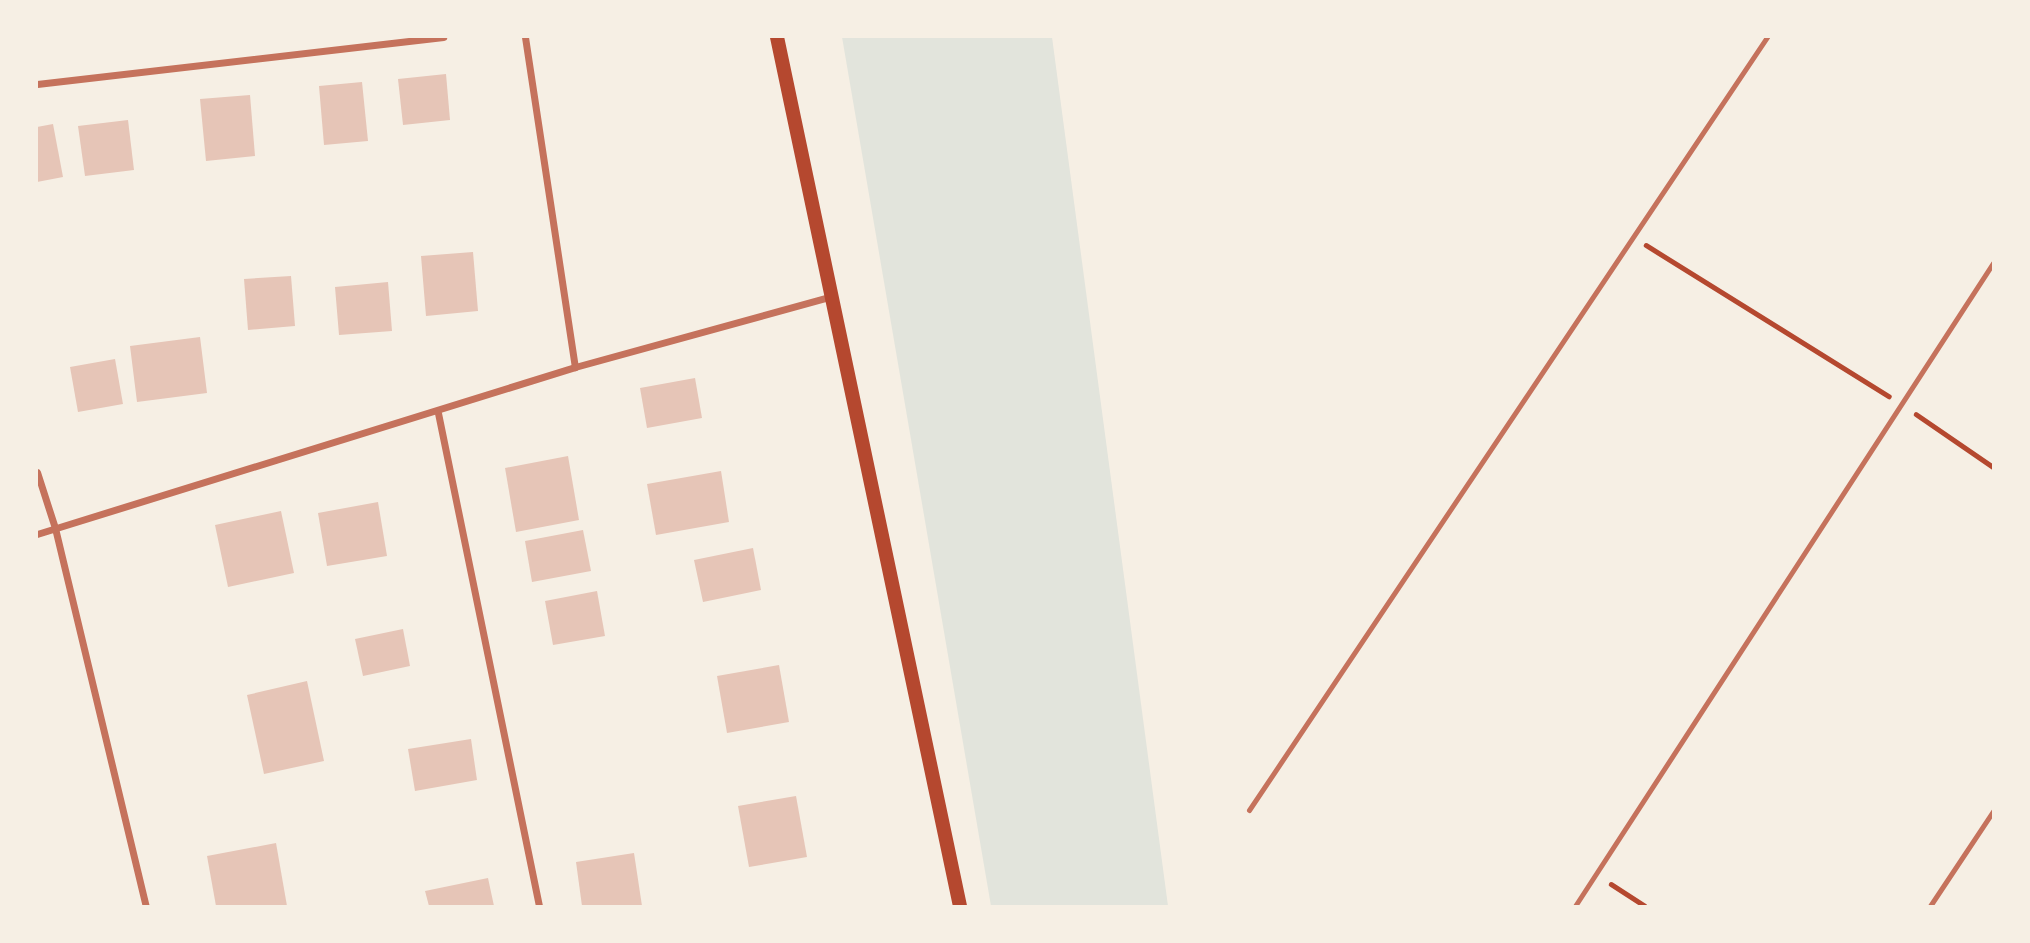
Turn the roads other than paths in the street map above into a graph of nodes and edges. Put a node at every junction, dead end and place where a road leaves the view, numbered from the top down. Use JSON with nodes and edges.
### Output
{"nodes":[{"id":1,"x":443,"y":37,"type":"edge"},
{"id":2,"x":526,"y":37,"type":"edge"},
{"id":3,"x":777,"y":37,"type":"edge"},
{"id":4,"x":1767,"y":37,"type":"edge"},
{"id":5,"x":37,"y":84,"type":"edge"},
{"id":6,"x":1993,"y":263,"type":"edge"},
{"id":7,"x":829,"y":297,"type":"junction"},
{"id":8,"x":575,"y":367,"type":"junction"},
{"id":9,"x":438,"y":413,"type":"junction"},
{"id":10,"x":37,"y":472,"type":"edge"},
{"id":11,"x":55,"y":528,"type":"junction"},
{"id":12,"x":37,"y":534,"type":"edge"},
{"id":13,"x":1249,"y":810,"type":"dead end"},
{"id":14,"x":1993,"y":811,"type":"edge"},
{"id":15,"x":146,"y":906,"type":"edge"},
{"id":16,"x":539,"y":906,"type":"edge"},
{"id":17,"x":960,"y":906,"type":"edge"},
{"id":18,"x":1575,"y":906,"type":"edge"},
{"id":19,"x":1930,"y":906,"type":"edge"}],
"edges":[{"from":1,"to":5,"type":"street"},
{"from":2,"to":8,"type":"street"},
{"from":3,"to":7,"type":"main road"},
{"from":4,"to":13,"type":"lane"},
{"from":6,"to":18,"type":"lane"},
{"from":7,"to":8,"type":"street"},
{"from":7,"to":17,"type":"main road"},
{"from":8,"to":9,"type":"street"},
{"from":9,"to":11,"type":"street"},
{"from":9,"to":16,"type":"street"},
{"from":10,"to":11,"type":"street"},
{"from":11,"to":12,"type":"street"},
{"from":11,"to":15,"type":"street"},
{"from":14,"to":19,"type":"lane"}]}
